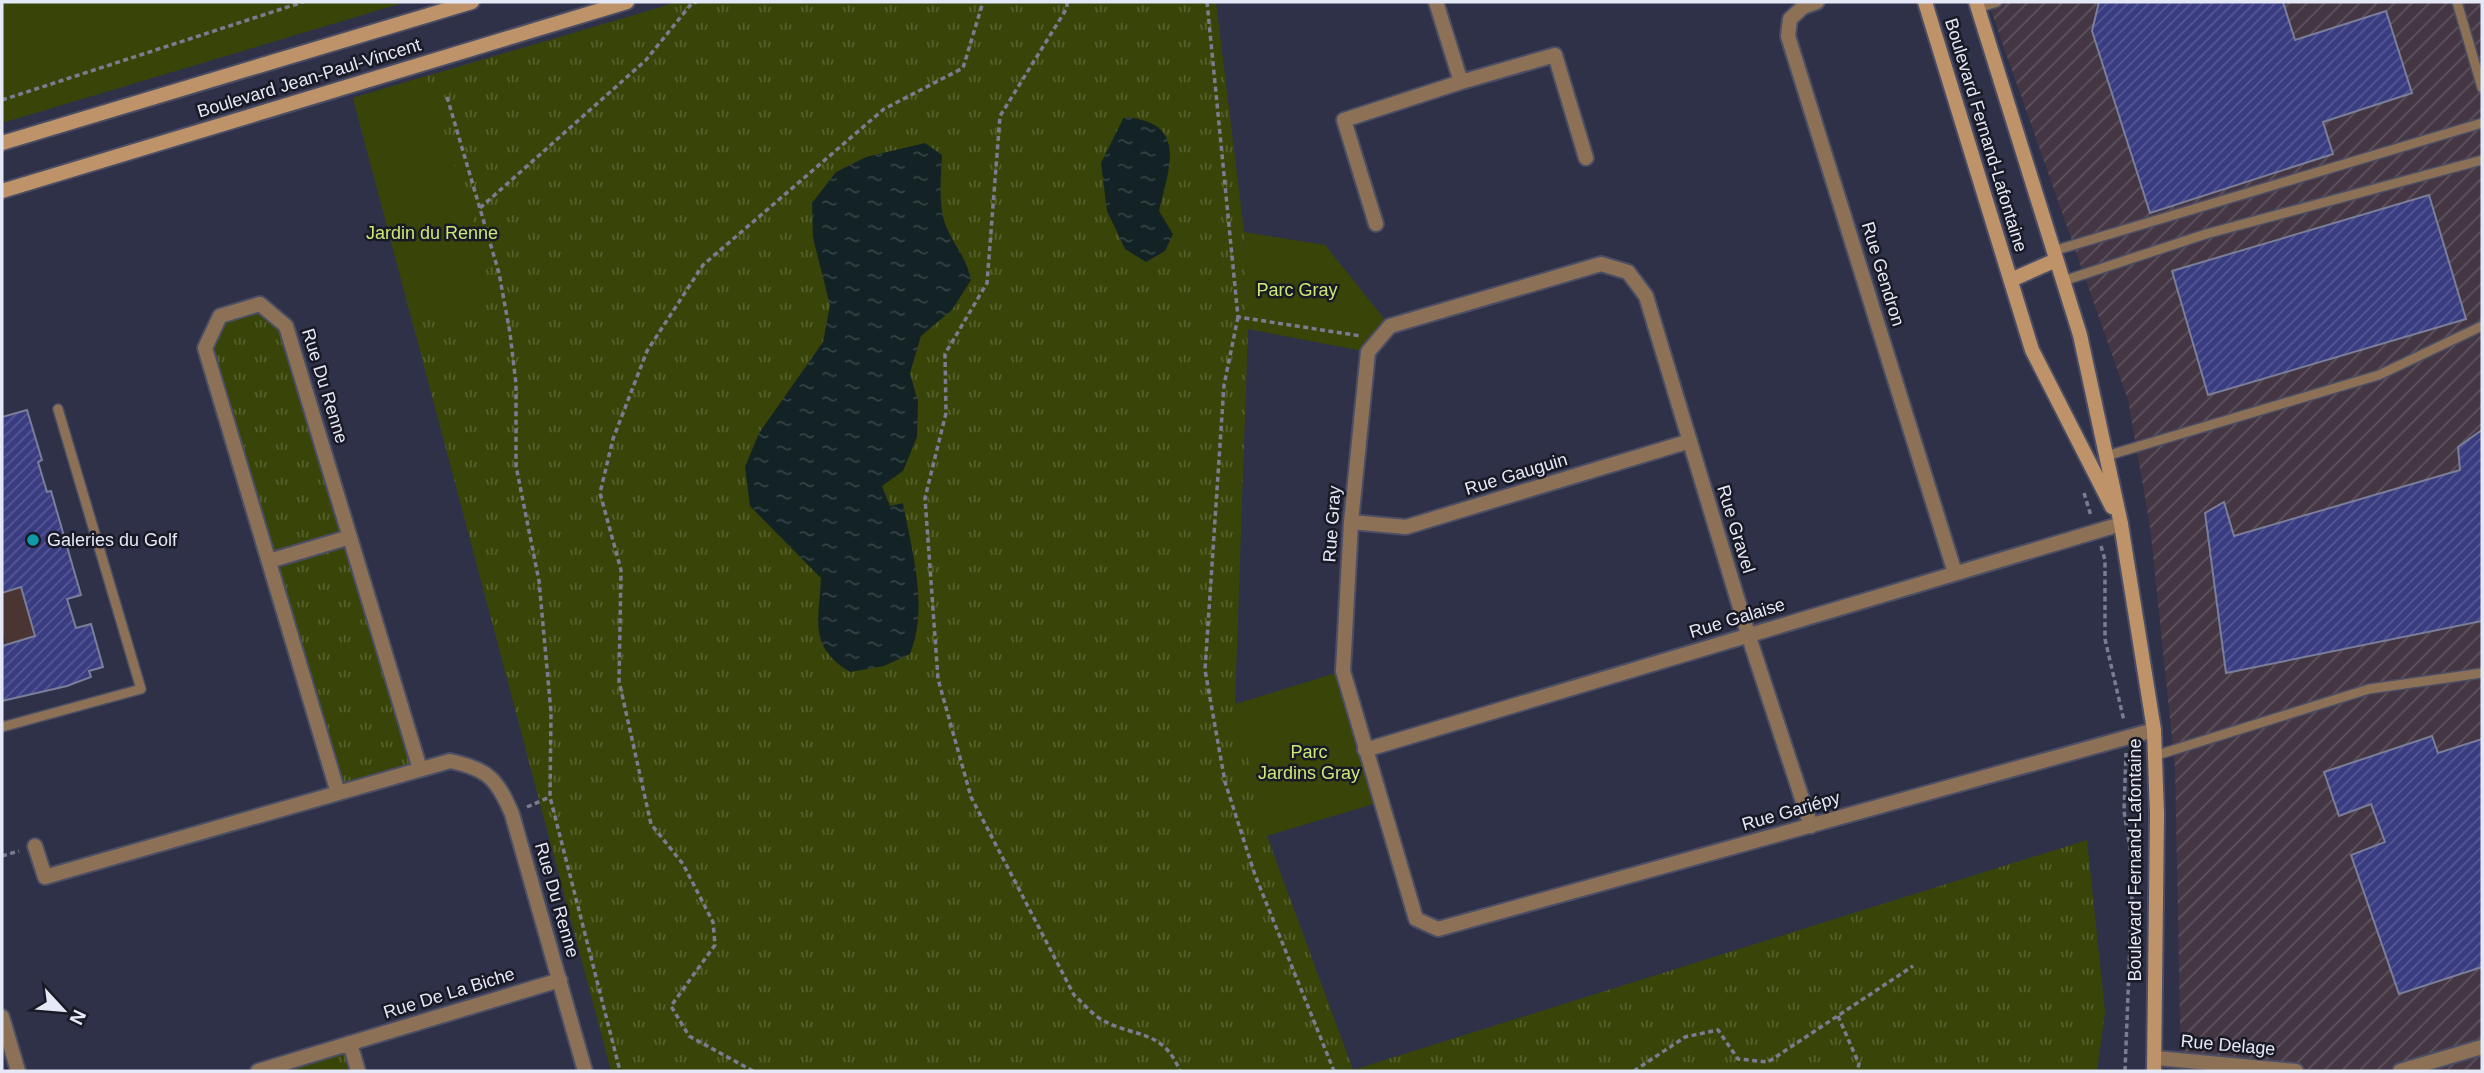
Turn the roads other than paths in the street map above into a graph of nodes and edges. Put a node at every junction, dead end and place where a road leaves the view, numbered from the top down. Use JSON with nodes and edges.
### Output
{"nodes":[{"id":1,"x":472,"y":2,"type":"edge"},
{"id":2,"x":627,"y":2,"type":"edge"},
{"id":3,"x":1436,"y":2,"type":"edge"},
{"id":4,"x":1817,"y":2,"type":"edge"},
{"id":5,"x":1924,"y":2,"type":"edge"},
{"id":6,"x":1997,"y":2,"type":"edge"},
{"id":7,"x":2457,"y":2,"type":"edge"},
{"id":8,"x":1977,"y":5,"type":"edge"},
{"id":9,"x":1461,"y":82,"type":"junction"},
{"id":10,"x":2482,"y":88,"type":"edge"},
{"id":11,"x":2482,"y":122,"type":"edge"},
{"id":12,"x":2,"y":143,"type":"edge"},
{"id":13,"x":1586,"y":158,"type":"dead end"},
{"id":14,"x":2482,"y":160,"type":"edge"},
{"id":15,"x":2,"y":191,"type":"edge"},
{"id":16,"x":1376,"y":224,"type":"dead end"},
{"id":17,"x":2055,"y":255,"type":"junction"},
{"id":18,"x":1601,"y":264,"type":"joint"},
{"id":19,"x":2011,"y":280,"type":"junction"},
{"id":20,"x":2063,"y":281,"type":"junction"},
{"id":21,"x":2482,"y":326,"type":"edge"},
{"id":22,"x":58,"y":409,"type":"dead end"},
{"id":23,"x":1689,"y":441,"type":"junction"},
{"id":24,"x":2106,"y":456,"type":"junction"},
{"id":25,"x":1351,"y":523,"type":"junction"},
{"id":26,"x":2121,"y":524,"type":"junction"},
{"id":27,"x":350,"y":537,"type":"junction"},
{"id":28,"x":269,"y":561,"type":"junction"},
{"id":29,"x":1955,"y":573,"type":"junction"},
{"id":30,"x":1748,"y":634,"type":"junction"},
{"id":31,"x":2482,"y":673,"type":"edge"},
{"id":32,"x":2,"y":727,"type":"edge"},
{"id":33,"x":2154,"y":730,"type":"junction"},
{"id":34,"x":1365,"y":750,"type":"junction"},
{"id":35,"x":2154,"y":756,"type":"junction"},
{"id":36,"x":420,"y":769,"type":"junction"},
{"id":37,"x":338,"y":793,"type":"junction"},
{"id":38,"x":1811,"y":825,"type":"junction"},
{"id":39,"x":35,"y":846,"type":"dead end"},
{"id":40,"x":1438,"y":929,"type":"joint"},
{"id":41,"x":560,"y":980,"type":"junction"},
{"id":42,"x":2,"y":1017,"type":"edge"},
{"id":43,"x":350,"y":1044,"type":"junction"},
{"id":44,"x":2482,"y":1047,"type":"edge"},
{"id":45,"x":2155,"y":1065,"type":"edge"},
{"id":46,"x":18,"y":1071,"type":"edge"},
{"id":47,"x":258,"y":1071,"type":"edge"},
{"id":48,"x":358,"y":1071,"type":"edge"},
{"id":49,"x":585,"y":1071,"type":"edge"},
{"id":50,"x":2296,"y":1071,"type":"edge"},
{"id":51,"x":2400,"y":1071,"type":"edge"}],
"edges":[{"from":1,"to":12,"type":"street","name":"Boulevard Jean-Paul-Vincent"},
{"from":2,"to":15,"type":"street","name":"Boulevard Jean-Paul-Vincent"},
{"from":3,"to":9,"type":"street"},
{"from":4,"to":29,"type":"street","name":"Rue Gendron"},
{"from":5,"to":19,"type":"street","name":"Boulevard Fernand-Lafontaine"},
{"from":6,"to":8,"type":"lane"},
{"from":7,"to":10,"type":"lane"},
{"from":8,"to":17,"type":"street","name":"Boulevard Fernand-Lafontaine"},
{"from":9,"to":13,"type":"street"},
{"from":9,"to":16,"type":"street"},
{"from":11,"to":17,"type":"lane"},
{"from":14,"to":20,"type":"lane"},
{"from":17,"to":19,"type":"street","name":"Boulevard Fernand-Lafontaine"},
{"from":17,"to":20,"type":"street","name":"Boulevard Fernand-Lafontaine"},
{"from":18,"to":23,"type":"street","name":"Rue Gravel"},
{"from":18,"to":25,"type":"street","name":"Rue Gray"},
{"from":19,"to":26,"type":"street","name":"Boulevard Fernand-Lafontaine"},
{"from":20,"to":24,"type":"street","name":"Boulevard Fernand-Lafontaine"},
{"from":21,"to":24,"type":"lane"},
{"from":22,"to":32,"type":"lane"},
{"from":23,"to":25,"type":"street","name":"Rue Gauguin"},
{"from":23,"to":30,"type":"street","name":"Rue Gravel"},
{"from":24,"to":26,"type":"street","name":"Boulevard Fernand-Lafontaine"},
{"from":25,"to":34,"type":"street","name":"Rue Gray"},
{"from":26,"to":29,"type":"street","name":"Rue Galaise"},
{"from":26,"to":33,"type":"street","name":"Boulevard Fernand-Lafontaine"},
{"from":27,"to":28,"type":"street"},
{"from":27,"to":28,"type":"street","name":"Rue Du Renne"},
{"from":27,"to":36,"type":"street","name":"Rue Du Renne"},
{"from":28,"to":37,"type":"street","name":"Rue Du Renne"},
{"from":29,"to":30,"type":"street","name":"Rue Galaise"},
{"from":30,"to":34,"type":"street","name":"Rue Galaise"},
{"from":30,"to":38,"type":"street","name":"Rue Gravel"},
{"from":31,"to":35,"type":"lane"},
{"from":33,"to":35,"type":"street","name":"Boulevard Fernand-Lafontaine"},
{"from":33,"to":38,"type":"street","name":"Rue Gariépy"},
{"from":34,"to":40,"type":"street","name":"Rue Gray"},
{"from":35,"to":45,"type":"street","name":"Boulevard Fernand-Lafontaine"},
{"from":36,"to":37,"type":"street","name":"Rue Du Renne"},
{"from":36,"to":41,"type":"street","name":"Rue Du Renne"},
{"from":37,"to":39,"type":"street","name":"Rue Du Renne"},
{"from":38,"to":40,"type":"street","name":"Rue Gariépy"},
{"from":41,"to":43,"type":"street","name":"Rue De La Biche"},
{"from":41,"to":49,"type":"street","name":"Rue Du Renne"},
{"from":42,"to":46,"type":"street"},
{"from":43,"to":47,"type":"street","name":"Rue De La Biche"},
{"from":43,"to":48,"type":"street"},
{"from":44,"to":51,"type":"street"},
{"from":45,"to":50,"type":"street","name":"Rue Delage"}]}
